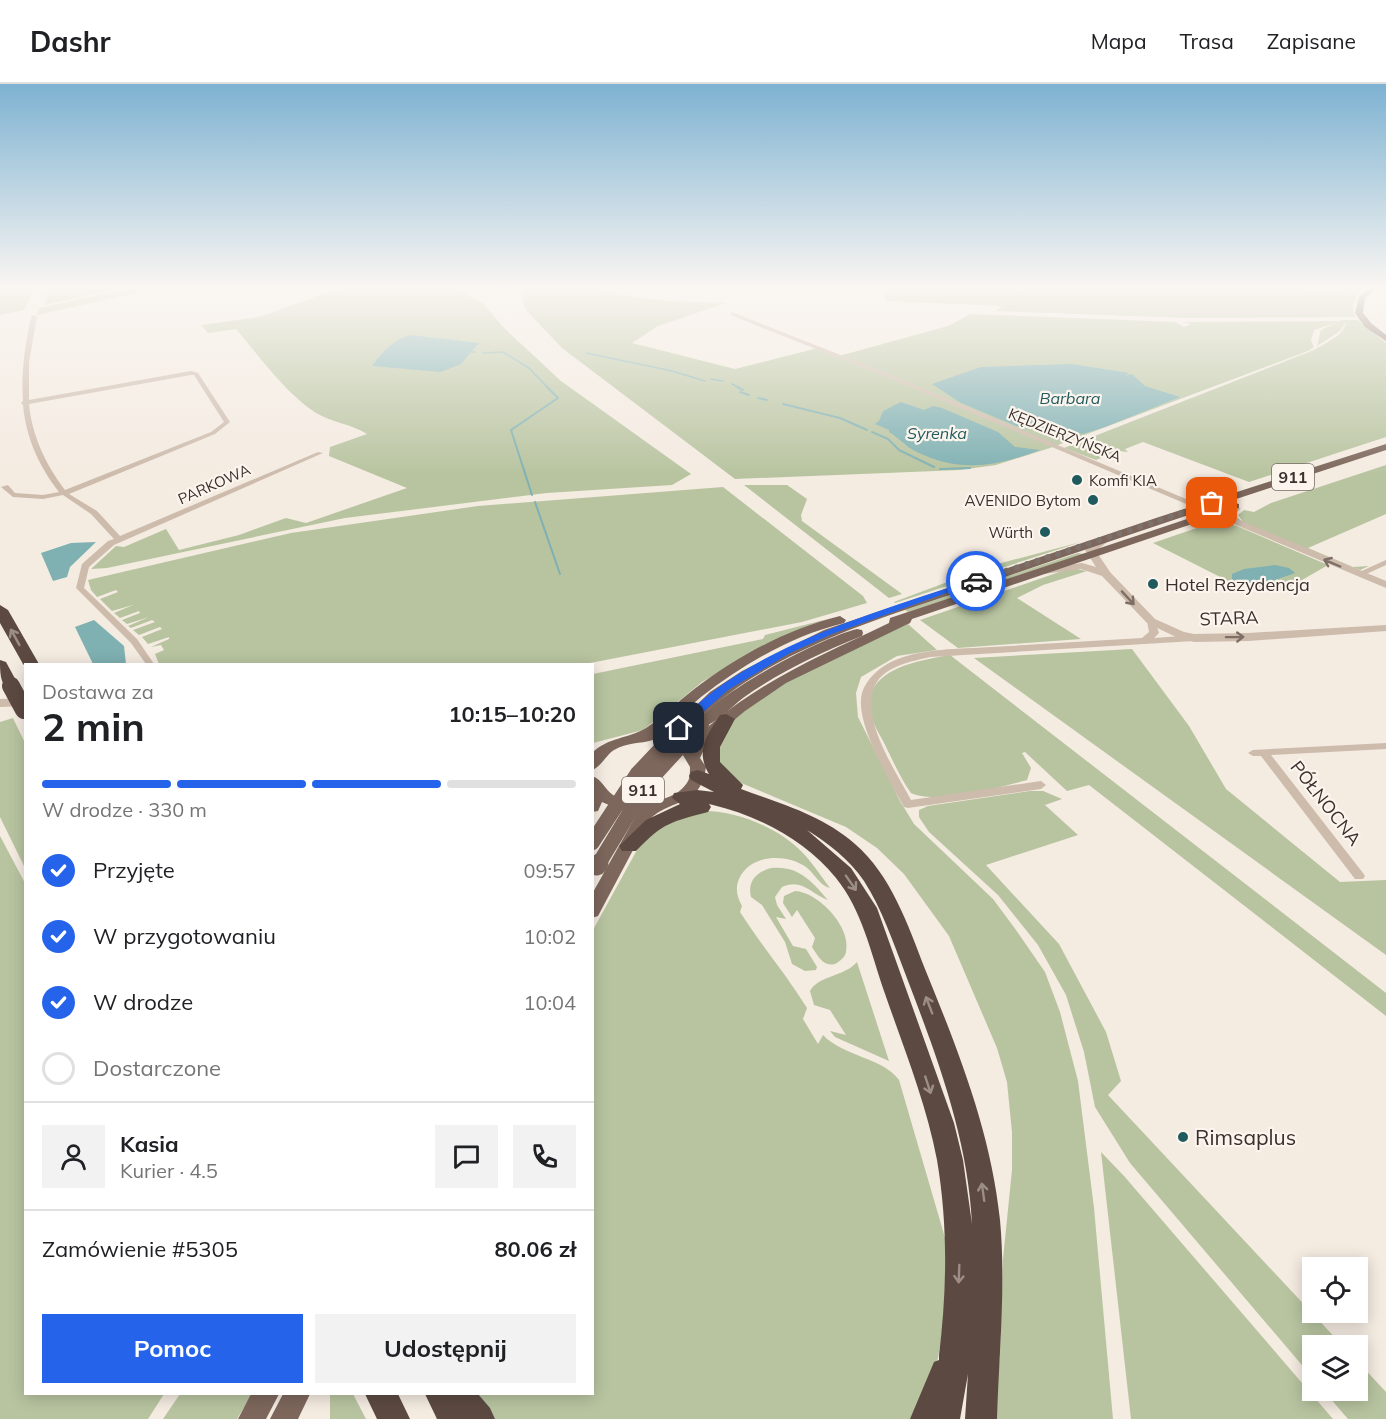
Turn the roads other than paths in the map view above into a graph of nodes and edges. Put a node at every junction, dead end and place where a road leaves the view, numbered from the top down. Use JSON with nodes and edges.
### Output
{"nodes":[{"id":1,"x":28,"y":350,"type":"edge"},
{"id":2,"x":824,"y":350,"type":"edge"},
{"id":3,"x":24,"y":403,"type":"junction"},
{"id":4,"x":1386,"y":447,"type":"edge"},
{"id":5,"x":320,"y":453,"type":"dead end"},
{"id":6,"x":1386,"y":456,"type":"edge"},
{"id":7,"x":5,"y":487,"type":"dead end"},
{"id":8,"x":64,"y":493,"type":"junction"},
{"id":9,"x":1181,"y":499,"type":"junction"},
{"id":10,"x":1223,"y":500,"type":"junction"},
{"id":11,"x":1201,"y":507,"type":"junction"},
{"id":12,"x":1232,"y":507,"type":"junction"},
{"id":13,"x":1182,"y":513,"type":"junction"},
{"id":14,"x":1215,"y":514,"type":"junction"},
{"id":15,"x":1236,"y":522,"type":"junction"},
{"id":16,"x":1113,"y":536,"type":"junction"},
{"id":17,"x":118,"y":540,"type":"junction"},
{"id":18,"x":1090,"y":554,"type":"junction"},
{"id":19,"x":1386,"y":562,"type":"edge"},
{"id":20,"x":1039,"y":572,"type":"junction"},
{"id":21,"x":1106,"y":574,"type":"junction"},
{"id":22,"x":1359,"y":574,"type":"junction"},
{"id":23,"x":964,"y":585,"type":"junction"},
{"id":24,"x":1386,"y":585,"type":"edge"},
{"id":25,"x":0,"y":610,"type":"edge"},
{"id":26,"x":922,"y":612,"type":"junction"},
{"id":27,"x":1151,"y":621,"type":"junction"},
{"id":28,"x":1386,"y":628,"type":"edge"},
{"id":29,"x":1194,"y":638,"type":"junction"},
{"id":30,"x":1143,"y":642,"type":"junction"},
{"id":31,"x":30,"y":663,"type":"edge"},
{"id":32,"x":149,"y":663,"type":"edge"},
{"id":33,"x":0,"y":665,"type":"edge"},
{"id":34,"x":5,"y":691,"type":"edge"},
{"id":35,"x":0,"y":703,"type":"edge"},
{"id":36,"x":24,"y":704,"type":"edge"},
{"id":37,"x":24,"y":705,"type":"edge"},
{"id":38,"x":726,"y":719,"type":"junction"},
{"id":39,"x":695,"y":721,"type":"junction"},
{"id":40,"x":640,"y":737,"type":"junction"},
{"id":41,"x":609,"y":746,"type":"junction"},
{"id":42,"x":1386,"y":746,"type":"edge"},
{"id":43,"x":594,"y":749,"type":"edge"},
{"id":44,"x":694,"y":756,"type":"junction"},
{"id":45,"x":594,"y":763,"type":"edge"},
{"id":46,"x":698,"y":776,"type":"junction"},
{"id":47,"x":594,"y":785,"type":"edge"},
{"id":48,"x":1041,"y":785,"type":"dead end"},
{"id":49,"x":594,"y":787,"type":"edge"},
{"id":50,"x":750,"y":797,"type":"junction"},
{"id":51,"x":681,"y":798,"type":"junction"},
{"id":52,"x":594,"y":803,"type":"edge"},
{"id":53,"x":653,"y":807,"type":"junction"},
{"id":54,"x":594,"y":840,"type":"edge"},
{"id":55,"x":815,"y":844,"type":"junction"},
{"id":56,"x":629,"y":846,"type":"junction"},
{"id":57,"x":595,"y":870,"type":"edge"},
{"id":58,"x":1359,"y":876,"type":"dead end"},
{"id":59,"x":594,"y":907,"type":"edge"},
{"id":60,"x":954,"y":1352,"type":"junction"},
{"id":61,"x":982,"y":1365,"type":"junction"},
{"id":62,"x":265,"y":1395,"type":"edge"},
{"id":63,"x":382,"y":1395,"type":"edge"},
{"id":64,"x":442,"y":1395,"type":"edge"},
{"id":65,"x":459,"y":1395,"type":"edge"},
{"id":66,"x":251,"y":1419,"type":"edge"},
{"id":67,"x":394,"y":1419,"type":"edge"},
{"id":68,"x":455,"y":1419,"type":"edge"},
{"id":69,"x":479,"y":1419,"type":"edge"},
{"id":70,"x":926,"y":1419,"type":"edge"},
{"id":71,"x":944,"y":1419,"type":"edge"},
{"id":72,"x":970,"y":1419,"type":"edge"},
{"id":73,"x":981,"y":1419,"type":"edge"}],
"edges":[{"from":1,"to":3,"type":"street"},
{"from":2,"to":9,"type":"street","name":"KĘDZIERZYŃSKA"},
{"from":3,"to":8,"type":"street"},
{"from":3,"to":8,"type":"street"},
{"from":4,"to":10,"type":"main road","number":"911"},
{"from":5,"to":17,"type":"street","name":"PARKOWA"},
{"from":6,"to":12,"type":"main road","number":"911"},
{"from":7,"to":8,"type":"street"},
{"from":8,"to":17,"type":"street"},
{"from":9,"to":10,"type":"street"},
{"from":9,"to":11,"type":"street","name":"KĘDZIERZYŃSKA"},
{"from":9,"to":13,"type":"street"},
{"from":10,"to":11,"type":"main road","number":"911"},
{"from":11,"to":13,"type":"main road","number":"911"},
{"from":11,"to":14,"type":"street","name":"KĘDZIERZYŃSKA"},
{"from":12,"to":14,"type":"main road","number":"911"},
{"from":12,"to":15,"type":"street"},
{"from":13,"to":16,"type":"main road","number":"911"},
{"from":14,"to":15,"type":"street","name":"KĘDZIERZYŃSKA"},
{"from":14,"to":18,"type":"main road","number":"911"},
{"from":22,"to":15,"type":"street","name":"KĘDZIERZYŃSKA","one_way":true},
{"from":16,"to":18,"type":"street"},
{"from":16,"to":23,"type":"main road","number":"911"},
{"from":17,"to":32,"type":"street","name":"PARKOWA"},
{"from":18,"to":20,"type":"main road","number":"911"},
{"from":18,"to":21,"type":"street","name":"STARA"},
{"from":19,"to":22,"type":"street"},
{"from":20,"to":21,"type":"street"},
{"from":20,"to":26,"type":"main road","number":"911"},
{"from":21,"to":27,"type":"street","name":"STARA","one_way":true},
{"from":22,"to":24,"type":"street","name":"KĘDZIERZYŃSKA"},
{"from":23,"to":39,"type":"main road","number":"911"},
{"from":23,"to":40,"type":"main road"},
{"from":31,"to":25,"type":"highway","one_way":true},
{"from":26,"to":38,"type":"main road"},
{"from":26,"to":39,"type":"main road","number":"911"},
{"from":27,"to":29,"type":"street","name":"STARA"},
{"from":27,"to":30,"type":"street"},
{"from":29,"to":28,"type":"street","name":"STARA","one_way":true},
{"from":29,"to":30,"type":"street"},
{"from":30,"to":48,"type":"street"},
{"from":33,"to":34,"type":"highway"},
{"from":34,"to":36,"type":"highway","bridge":true},
{"from":35,"to":37,"type":"street"},
{"from":38,"to":44,"type":"main road"},
{"from":38,"to":50,"type":"highway"},
{"from":39,"to":54,"type":"main road","number":"911","bridge":true},
{"from":39,"to":57,"type":"main road","number":"911","bridge":true},
{"from":40,"to":41,"type":"main road"},
{"from":40,"to":44,"type":"main road"},
{"from":41,"to":43,"type":"street"},
{"from":41,"to":45,"type":"main road"},
{"from":42,"to":58,"type":"street","name":"PÓŁNOCNA"},
{"from":44,"to":46,"type":"main road"},
{"from":46,"to":50,"type":"highway"},
{"from":46,"to":51,"type":"main road"},
{"from":47,"to":53,"type":"main road"},
{"from":49,"to":52,"type":"main road"},
{"from":61,"to":50,"type":"highway","one_way":true},
{"from":51,"to":53,"type":"main road"},
{"from":51,"to":55,"type":"highway"},
{"from":53,"to":56,"type":"main road"},
{"from":55,"to":56,"type":"highway"},
{"from":55,"to":60,"type":"highway","one_way":true},
{"from":56,"to":59,"type":"main road"},
{"from":60,"to":70,"type":"highway"},
{"from":60,"to":71,"type":"highway"},
{"from":61,"to":72,"type":"highway"},
{"from":61,"to":73,"type":"highway"},
{"from":62,"to":66,"type":"main road"},
{"from":63,"to":67,"type":"highway"},
{"from":64,"to":68,"type":"highway"},
{"from":65,"to":69,"type":"highway"}]}
